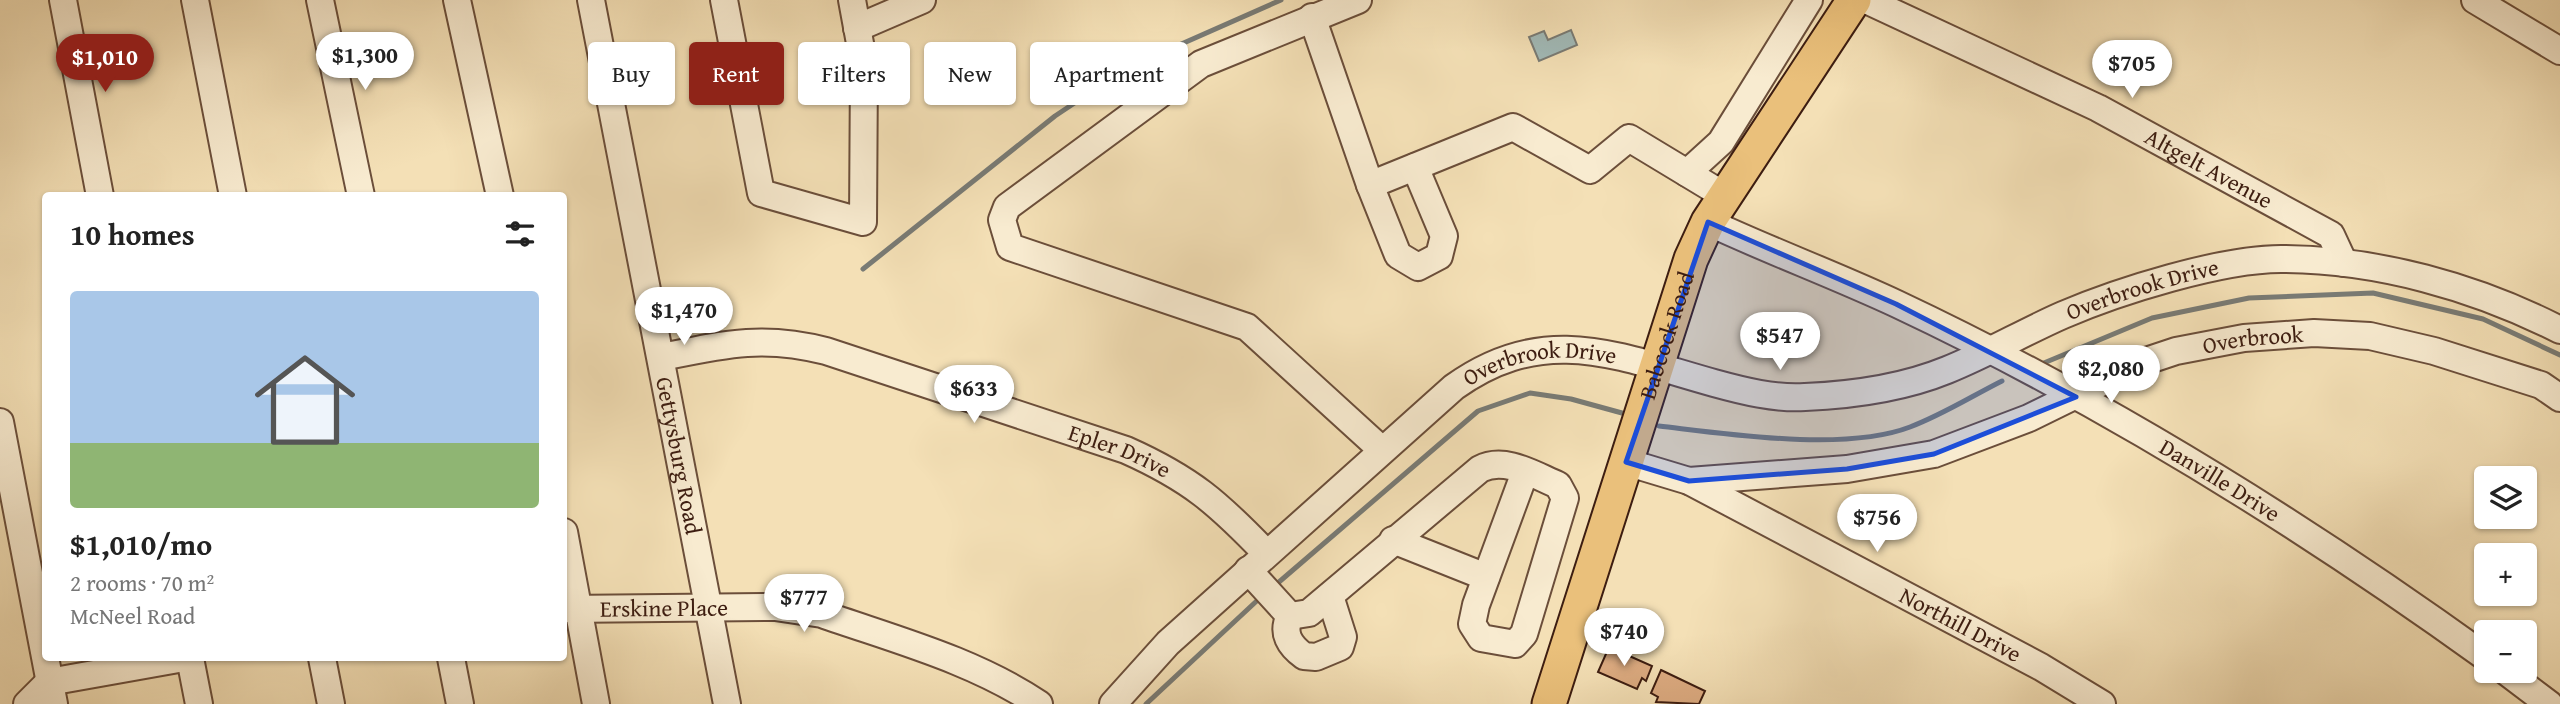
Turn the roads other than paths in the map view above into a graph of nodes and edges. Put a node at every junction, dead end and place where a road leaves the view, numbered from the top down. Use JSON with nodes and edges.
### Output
{"nodes":[{"id":1,"x":63,"y":0,"type":"edge"},
{"id":2,"x":195,"y":0,"type":"edge"},
{"id":3,"x":320,"y":0,"type":"edge"},
{"id":4,"x":457,"y":0,"type":"edge"},
{"id":5,"x":591,"y":0,"type":"edge"},
{"id":6,"x":724,"y":0,"type":"edge"},
{"id":7,"x":852,"y":0,"type":"edge"},
{"id":8,"x":922,"y":0,"type":"edge"},
{"id":9,"x":1358,"y":0,"type":"edge"},
{"id":10,"x":1809,"y":0,"type":"edge"},
{"id":11,"x":1854,"y":0,"type":"edge"},
{"id":12,"x":1866,"y":0,"type":"edge"},
{"id":13,"x":2475,"y":0,"type":"edge"},
{"id":14,"x":1312,"y":17,"type":"junction"},
{"id":15,"x":856,"y":28,"type":"junction"},
{"id":16,"x":2560,"y":51,"type":"edge"},
{"id":17,"x":1415,"y":167,"type":"junction"},
{"id":18,"x":1687,"y":173,"type":"junction"},
{"id":19,"x":1370,"y":185,"type":"junction"},
{"id":20,"x":99,"y":192,"type":"edge"},
{"id":21,"x":232,"y":192,"type":"edge"},
{"id":22,"x":360,"y":192,"type":"edge"},
{"id":23,"x":499,"y":192,"type":"edge"},
{"id":24,"x":1716,"y":209,"type":"junction"},
{"id":25,"x":2344,"y":262,"type":"junction"},
{"id":26,"x":2560,"y":330,"type":"edge"},
{"id":27,"x":1989,"y":350,"type":"junction"},
{"id":28,"x":662,"y":357,"type":"junction"},
{"id":29,"x":1657,"y":367,"type":"junction"},
{"id":30,"x":2550,"y":392,"type":"edge"},
{"id":31,"x":2076,"y":397,"type":"junction"},
{"id":32,"x":0,"y":422,"type":"edge"},
{"id":33,"x":1382,"y":450,"type":"junction"},
{"id":34,"x":1626,"y":462,"type":"junction"},
{"id":35,"x":1525,"y":472,"type":"junction"},
{"id":36,"x":1689,"y":481,"type":"junction"},
{"id":37,"x":1393,"y":540,"type":"junction"},
{"id":38,"x":567,"y":565,"type":"edge"},
{"id":39,"x":1258,"y":569,"type":"junction"},
{"id":40,"x":1486,"y":577,"type":"junction"},
{"id":41,"x":1330,"y":596,"type":"junction"},
{"id":42,"x":708,"y":607,"type":"junction"},
{"id":43,"x":571,"y":608,"type":"edge"},
{"id":44,"x":1286,"y":614,"type":"junction"},
{"id":45,"x":42,"y":641,"type":"edge"},
{"id":46,"x":2474,"y":649,"type":"edge"},
{"id":47,"x":46,"y":661,"type":"edge"},
{"id":48,"x":173,"y":661,"type":"edge"},
{"id":49,"x":191,"y":661,"type":"edge"},
{"id":50,"x":323,"y":661,"type":"edge"},
{"id":51,"x":452,"y":661,"type":"edge"},
{"id":52,"x":2521,"y":683,"type":"edge"},
{"id":53,"x":52,"y":693,"type":"edge"},
{"id":54,"x":27,"y":704,"type":"edge"},
{"id":55,"x":199,"y":704,"type":"edge"},
{"id":56,"x":331,"y":704,"type":"edge"},
{"id":57,"x":460,"y":704,"type":"edge"},
{"id":58,"x":596,"y":704,"type":"edge"},
{"id":59,"x":727,"y":704,"type":"edge"},
{"id":60,"x":1039,"y":704,"type":"edge"},
{"id":61,"x":1113,"y":704,"type":"edge"},
{"id":62,"x":1550,"y":704,"type":"edge"},
{"id":63,"x":2102,"y":704,"type":"edge"},
{"id":64,"x":2549,"y":704,"type":"edge"}],
"edges":[{"from":1,"to":20,"type":"street"},
{"from":2,"to":21,"type":"street"},
{"from":3,"to":22,"type":"street"},
{"from":4,"to":23,"type":"street"},
{"from":5,"to":28,"type":"street","name":"Gettysburg Road"},
{"from":6,"to":15,"type":"street"},
{"from":7,"to":15,"type":"street"},
{"from":8,"to":15,"type":"street"},
{"from":9,"to":14,"type":"street"},
{"from":10,"to":18,"type":"street"},
{"from":11,"to":24,"type":"main road","name":"Babcock Road"},
{"from":12,"to":25,"type":"street","name":"Altgelt Avenue"},
{"from":13,"to":16,"type":"street"},
{"from":14,"to":19,"type":"street"},
{"from":14,"to":33,"type":"street"},
{"from":17,"to":18,"type":"street","name":"Danville Drive"},
{"from":17,"to":19,"type":"street"},
{"from":17,"to":19,"type":"street"},
{"from":18,"to":24,"type":"street","name":"Danville Drive"},
{"from":24,"to":27,"type":"street","name":"Danville Drive"},
{"from":24,"to":29,"type":"main road","name":"Babcock Road"},
{"from":25,"to":26,"type":"street","name":"Overbrook Drive"},
{"from":25,"to":27,"type":"street","name":"Overbrook Drive"},
{"from":27,"to":29,"type":"street","name":"Overbrook Drive"},
{"from":27,"to":31,"type":"street","name":"Danville Drive"},
{"from":28,"to":39,"type":"street","name":"Epler Drive"},
{"from":28,"to":42,"type":"street","name":"Gettysburg Road"},
{"from":29,"to":33,"type":"street","name":"Overbrook Drive"},
{"from":29,"to":34,"type":"main road","name":"Babcock Road"},
{"from":30,"to":31,"type":"street","name":"Overbrook"},
{"from":31,"to":36,"type":"street","name":"Overbrook"},
{"from":31,"to":46,"type":"street","name":"Danville Drive"},
{"from":32,"to":45,"type":"street"},
{"from":33,"to":39,"type":"street","name":"Overbrook Drive"},
{"from":34,"to":36,"type":"street","name":"Northill Drive"},
{"from":34,"to":62,"type":"main road","name":"Babcock Road"},
{"from":35,"to":37,"type":"street"},
{"from":35,"to":40,"type":"street"},
{"from":35,"to":40,"type":"street"},
{"from":36,"to":63,"type":"street","name":"Northill Drive"},
{"from":37,"to":40,"type":"street"},
{"from":37,"to":41,"type":"street"},
{"from":38,"to":43,"type":"street"},
{"from":39,"to":44,"type":"street","name":"Epler Drive"},
{"from":39,"to":61,"type":"street","name":"Overbrook Drive"},
{"from":41,"to":44,"type":"street"},
{"from":41,"to":44,"type":"street"},
{"from":42,"to":43,"type":"street","name":"Erskine Place"},
{"from":42,"to":59,"type":"street","name":"Gettysburg Road"},
{"from":42,"to":60,"type":"street","name":"Erskine Place"},
{"from":43,"to":58,"type":"street"},
{"from":47,"to":53,"type":"street"},
{"from":48,"to":53,"type":"street"},
{"from":49,"to":55,"type":"street"},
{"from":50,"to":56,"type":"street"},
{"from":51,"to":57,"type":"street"},
{"from":52,"to":64,"type":"street"},
{"from":53,"to":54,"type":"street"}]}
